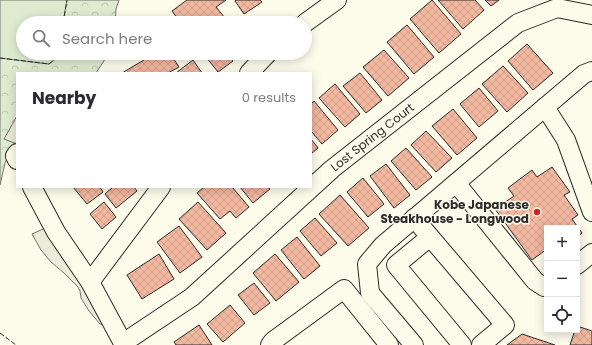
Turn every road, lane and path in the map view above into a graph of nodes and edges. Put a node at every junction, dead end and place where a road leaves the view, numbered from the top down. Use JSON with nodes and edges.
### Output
{"nodes":[{"id":1,"x":337,"y":0,"type":"edge"},
{"id":2,"x":592,"y":15,"type":"edge"},
{"id":3,"x":312,"y":18,"type":"edge"},
{"id":4,"x":261,"y":60,"type":"edge"},
{"id":5,"x":592,"y":71,"type":"edge"},
{"id":6,"x":250,"y":72,"type":"edge"},
{"id":7,"x":545,"y":107,"type":"junction"},
{"id":8,"x":456,"y":183,"type":"junction"},
{"id":9,"x":312,"y":187,"type":"edge"},
{"id":10,"x":33,"y":188,"type":"edge"},
{"id":11,"x":160,"y":188,"type":"edge"},
{"id":12,"x":311,"y":188,"type":"edge"},
{"id":13,"x":592,"y":212,"type":"edge"},
{"id":14,"x":414,"y":218,"type":"junction"},
{"id":15,"x":430,"y":237,"type":"junction"},
{"id":16,"x":592,"y":253,"type":"edge"},
{"id":17,"x":580,"y":263,"type":"edge"},
{"id":18,"x":90,"y":282,"type":"junction"},
{"id":19,"x":544,"y":288,"type":"edge"},
{"id":20,"x":124,"y":344,"type":"edge"},
{"id":21,"x":270,"y":345,"type":"edge"},
{"id":22,"x":389,"y":345,"type":"edge"},
{"id":23,"x":414,"y":345,"type":"edge"},
{"id":24,"x":462,"y":345,"type":"edge"},
{"id":25,"x":481,"y":345,"type":"edge"}],
"edges":[{"from":1,"to":3,"type":"street"},
{"from":2,"to":9,"type":"street","name":"Lost Spring Court"},
{"from":4,"to":6,"type":"street"},
{"from":5,"to":7,"type":"street"},
{"from":7,"to":8,"type":"street"},
{"from":7,"to":13,"type":"street"},
{"from":8,"to":14,"type":"street"},
{"from":8,"to":19,"type":"street"},
{"from":10,"to":18,"type":"street"},
{"from":11,"to":18,"type":"street"},
{"from":12,"to":20,"type":"street","name":"Lost Spring Court"},
{"from":14,"to":15,"type":"street"},
{"from":14,"to":23,"type":"street"},
{"from":15,"to":24,"type":"street"},
{"from":15,"to":25,"type":"street"},
{"from":16,"to":17,"type":"street"},
{"from":18,"to":20,"type":"street"},
{"from":21,"to":22,"type":"street"}]}
